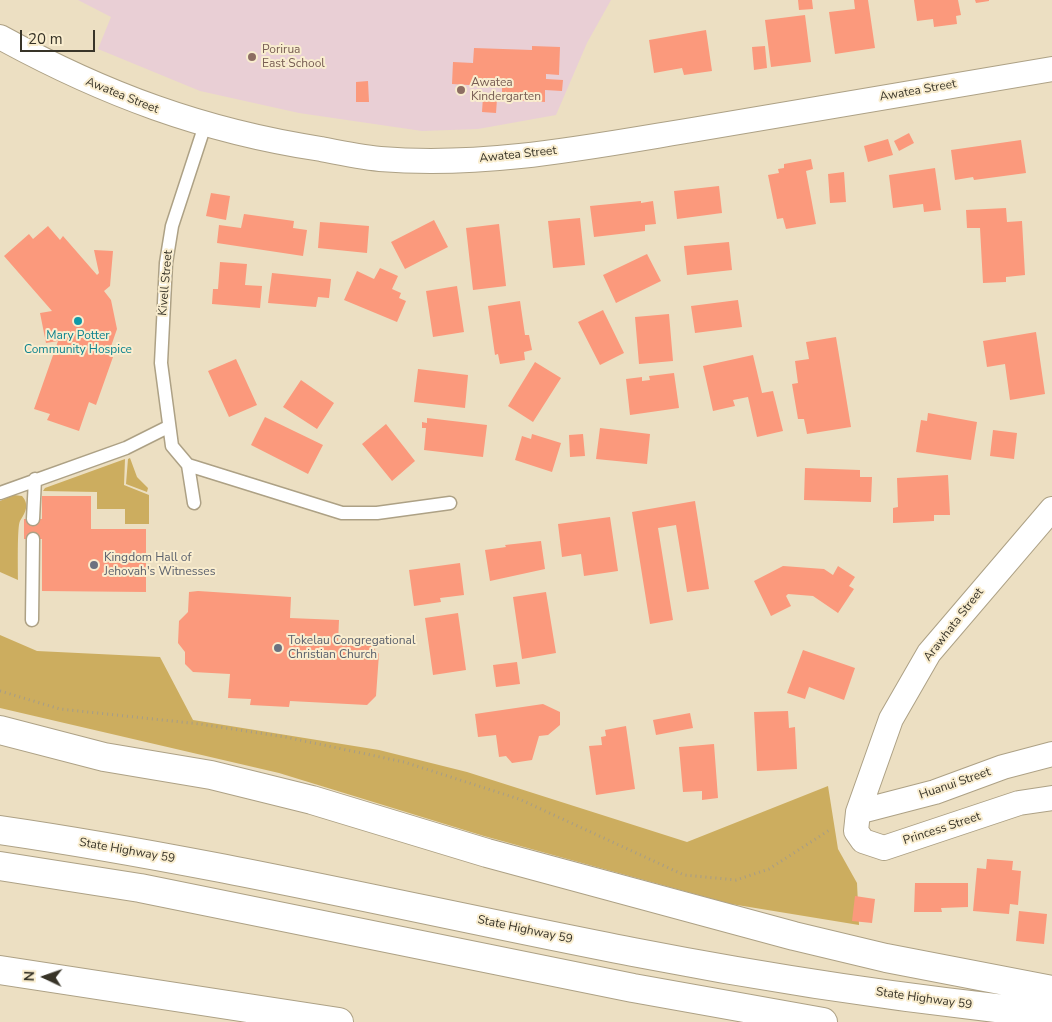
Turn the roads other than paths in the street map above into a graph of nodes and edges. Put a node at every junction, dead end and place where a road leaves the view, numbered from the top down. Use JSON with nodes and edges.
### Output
{"nodes":[{"id":1,"x":0,"y":37,"type":"edge"},
{"id":2,"x":1052,"y":69,"type":"edge"},
{"id":3,"x":205,"y":124,"type":"junction"},
{"id":4,"x":168,"y":427,"type":"junction"},
{"id":5,"x":188,"y":465,"type":"junction"},
{"id":6,"x":35,"y":480,"type":"junction"},
{"id":7,"x":0,"y":492,"type":"edge"},
{"id":8,"x":194,"y":503,"type":"dead end"},
{"id":9,"x":450,"y":503,"type":"dead end"},
{"id":10,"x":1052,"y":509,"type":"edge"},
{"id":11,"x":33,"y":519,"type":"dead end"},
{"id":12,"x":33,"y":540,"type":"dead end"},
{"id":13,"x":32,"y":620,"type":"dead end"},
{"id":14,"x":0,"y":730,"type":"edge"},
{"id":15,"x":1052,"y":754,"type":"edge"},
{"id":16,"x":1052,"y":798,"type":"edge"},
{"id":17,"x":858,"y":812,"type":"junction"},
{"id":18,"x":0,"y":830,"type":"edge"},
{"id":19,"x":0,"y":866,"type":"edge"},
{"id":20,"x":0,"y":970,"type":"edge"},
{"id":21,"x":1052,"y":990,"type":"edge"},
{"id":22,"x":1052,"y":1014,"type":"edge"},
{"id":23,"x":339,"y":1022,"type":"edge"},
{"id":24,"x":823,"y":1022,"type":"edge"}],
"edges":[{"from":1,"to":3,"type":"street","name":"Awatea Street"},
{"from":2,"to":3,"type":"street","name":"Awatea Street"},
{"from":3,"to":4,"type":"lane","name":"Kivell Street"},
{"from":4,"to":5,"type":"lane","name":"Kivell Street"},
{"from":4,"to":6,"type":"lane"},
{"from":5,"to":8,"type":"lane"},
{"from":5,"to":9,"type":"lane"},
{"from":6,"to":7,"type":"lane"},
{"from":6,"to":11,"type":"lane"},
{"from":10,"to":17,"type":"street","name":"Arawhata Street"},
{"from":12,"to":13,"type":"lane"},
{"from":14,"to":21,"type":"main road"},
{"from":15,"to":17,"type":"street","name":"Huanui Street"},
{"from":16,"to":17,"type":"street","name":"Princess Street"},
{"from":18,"to":22,"type":"main road","name":"State Highway 59"},
{"from":19,"to":24,"type":"main road"},
{"from":20,"to":23,"type":"main road"}]}
